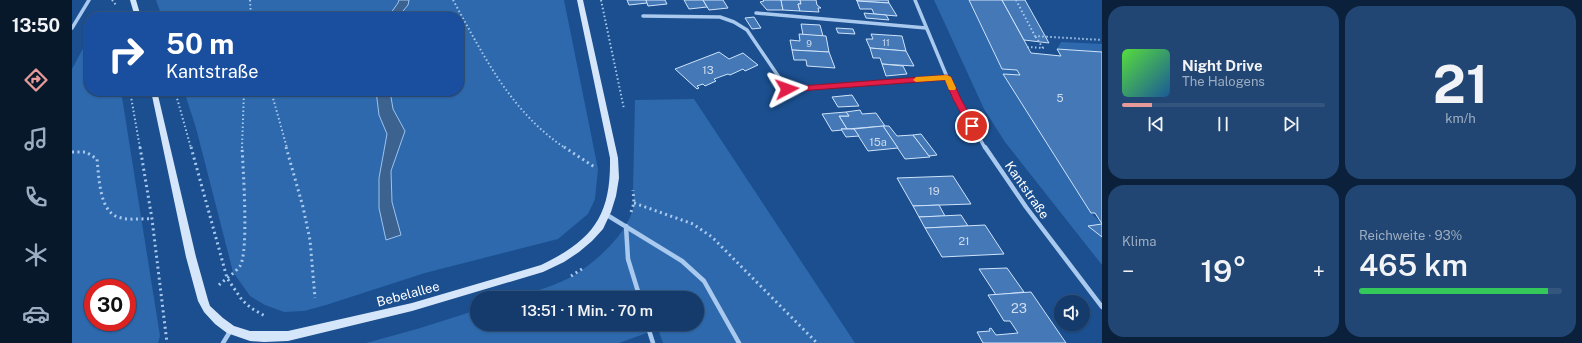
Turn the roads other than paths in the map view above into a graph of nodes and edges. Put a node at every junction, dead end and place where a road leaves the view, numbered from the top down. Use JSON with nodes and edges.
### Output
{"nodes":[{"id":1,"x":89,"y":0,"type":"edge"},
{"id":2,"x":133,"y":0,"type":"edge"},
{"id":3,"x":580,"y":0,"type":"edge"},
{"id":4,"x":915,"y":0,"type":"edge"},
{"id":5,"x":137,"y":12,"type":"edge"},
{"id":6,"x":756,"y":13,"type":"dead end"},
{"id":7,"x":643,"y":16,"type":"dead end"},
{"id":8,"x":72,"y":28,"type":"edge"},
{"id":9,"x":926,"y":28,"type":"junction"},
{"id":10,"x":947,"y":77,"type":"junction"},
{"id":11,"x":155,"y":96,"type":"edge"},
{"id":12,"x":607,"y":215,"type":"junction"},
{"id":13,"x":626,"y":226,"type":"junction"},
{"id":14,"x":638,"y":291,"type":"edge"},
{"id":15,"x":1102,"y":307,"type":"edge"},
{"id":16,"x":231,"y":330,"type":"junction"},
{"id":17,"x":649,"y":331,"type":"edge"},
{"id":18,"x":223,"y":343,"type":"edge"},
{"id":19,"x":653,"y":343,"type":"edge"},
{"id":20,"x":738,"y":343,"type":"edge"}],
"edges":[{"from":1,"to":8,"type":"street"},
{"from":2,"to":5,"type":"main road"},
{"from":3,"to":12,"type":"main road","name":"Bebelallee"},
{"from":4,"to":9,"type":"street","name":"Kantstraße"},
{"from":6,"to":9,"type":"street"},
{"from":7,"to":10,"type":"street"},
{"from":9,"to":10,"type":"street","name":"Kantstraße"},
{"from":10,"to":15,"type":"street","name":"Kantstraße"},
{"from":11,"to":16,"type":"main road","name":"Bebelallee"},
{"from":12,"to":13,"type":"street"},
{"from":12,"to":16,"type":"main road","name":"Bebelallee"},
{"from":13,"to":14,"type":"street"},
{"from":13,"to":20,"type":"street"},
{"from":16,"to":18,"type":"street"},
{"from":17,"to":19,"type":"street"}]}
